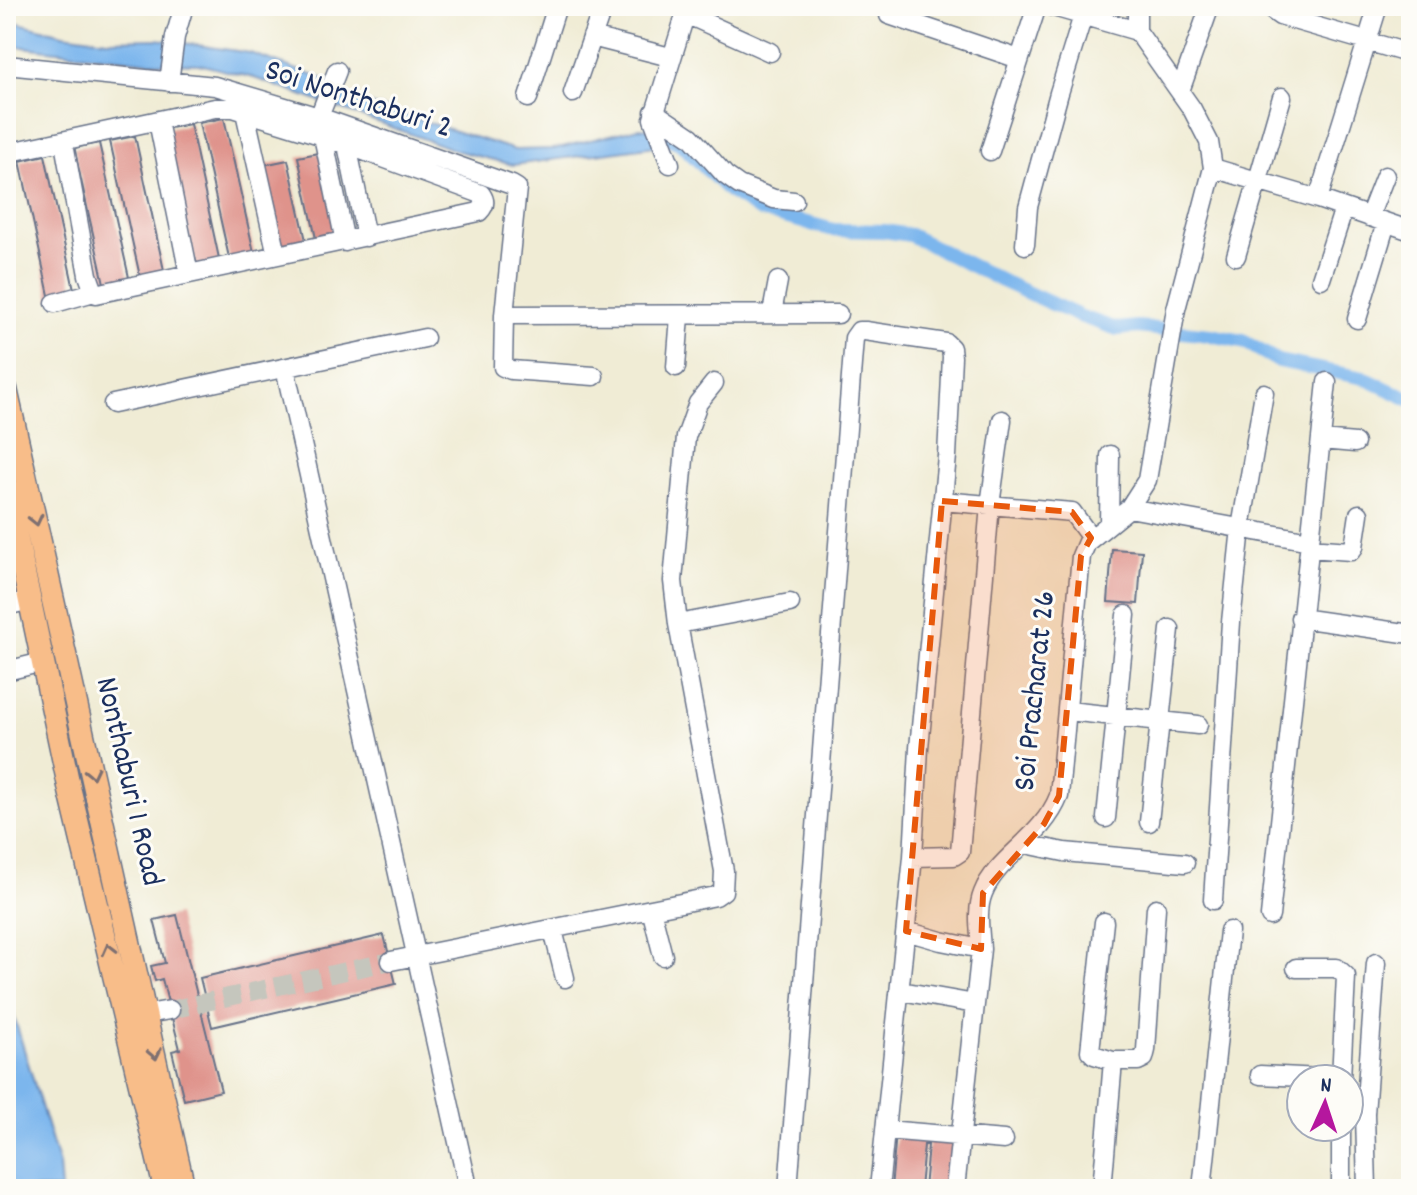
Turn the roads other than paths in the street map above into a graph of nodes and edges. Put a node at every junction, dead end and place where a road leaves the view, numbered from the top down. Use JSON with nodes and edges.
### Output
{"nodes":[{"id":1,"x":184,"y":6,"type":"edge"},
{"id":2,"x":557,"y":6,"type":"edge"},
{"id":3,"x":603,"y":6,"type":"edge"},
{"id":4,"x":888,"y":6,"type":"edge"},
{"id":5,"x":1037,"y":6,"type":"edge"},
{"id":6,"x":1050,"y":6,"type":"edge"},
{"id":7,"x":1137,"y":6,"type":"edge"},
{"id":8,"x":1210,"y":6,"type":"edge"},
{"id":9,"x":1273,"y":6,"type":"edge"},
{"id":10,"x":1378,"y":6,"type":"edge"},
{"id":11,"x":687,"y":10,"type":"edge"},
{"id":12,"x":1084,"y":12,"type":"edge"},
{"id":13,"x":1137,"y":31,"type":"junction"},
{"id":14,"x":592,"y":37,"type":"junction"},
{"id":15,"x":1368,"y":41,"type":"junction"},
{"id":16,"x":770,"y":52,"type":"dead end"},
{"id":17,"x":1411,"y":54,"type":"edge"},
{"id":18,"x":670,"y":57,"type":"junction"},
{"id":19,"x":1019,"y":59,"type":"junction"},
{"id":20,"x":6,"y":65,"type":"edge"},
{"id":21,"x":170,"y":74,"type":"junction"},
{"id":22,"x":336,"y":75,"type":"dead end"},
{"id":23,"x":1180,"y":91,"type":"junction"},
{"id":24,"x":573,"y":93,"type":"dead end"},
{"id":25,"x":1282,"y":97,"type":"dead end"},
{"id":26,"x":528,"y":98,"type":"dead end"},
{"id":27,"x":245,"y":112,"type":"junction"},
{"id":28,"x":321,"y":113,"type":"junction"},
{"id":29,"x":653,"y":118,"type":"junction"},
{"id":30,"x":158,"y":121,"type":"junction"},
{"id":31,"x":323,"y":136,"type":"junction"},
{"id":32,"x":64,"y":143,"type":"junction"},
{"id":33,"x":347,"y":145,"type":"junction"},
{"id":34,"x":990,"y":151,"type":"dead end"},
{"id":35,"x":6,"y":153,"type":"edge"},
{"id":36,"x":667,"y":157,"type":"dead end"},
{"id":37,"x":1213,"y":168,"type":"junction"},
{"id":38,"x":1385,"y":176,"type":"dead end"},
{"id":39,"x":1256,"y":182,"type":"junction"},
{"id":40,"x":1318,"y":199,"type":"junction"},
{"id":41,"x":794,"y":201,"type":"dead end"},
{"id":42,"x":1344,"y":208,"type":"junction"},
{"id":43,"x":1377,"y":220,"type":"junction"},
{"id":44,"x":1411,"y":231,"type":"edge"},
{"id":45,"x":366,"y":237,"type":"junction"},
{"id":46,"x":345,"y":242,"type":"junction"},
{"id":47,"x":1025,"y":245,"type":"dead end"},
{"id":48,"x":277,"y":255,"type":"junction"},
{"id":49,"x":1236,"y":256,"type":"dead end"},
{"id":50,"x":189,"y":274,"type":"junction"},
{"id":51,"x":1321,"y":279,"type":"dead end"},
{"id":52,"x":778,"y":281,"type":"dead end"},
{"id":53,"x":94,"y":292,"type":"junction"},
{"id":54,"x":55,"y":303,"type":"dead end"},
{"id":55,"x":772,"y":313,"type":"junction"},
{"id":56,"x":838,"y":314,"type":"dead end"},
{"id":57,"x":504,"y":315,"type":"junction"},
{"id":58,"x":680,"y":316,"type":"junction"},
{"id":59,"x":1357,"y":319,"type":"dead end"},
{"id":60,"x":425,"y":338,"type":"dead end"},
{"id":61,"x":676,"y":367,"type":"dead end"},
{"id":62,"x":285,"y":368,"type":"junction"},
{"id":63,"x":594,"y":376,"type":"dead end"},
{"id":64,"x":1327,"y":382,"type":"dead end"},
{"id":65,"x":714,"y":383,"type":"dead end"},
{"id":66,"x":6,"y":389,"type":"edge"},
{"id":67,"x":1264,"y":393,"type":"dead end"},
{"id":68,"x":113,"y":404,"type":"dead end"},
{"id":69,"x":1002,"y":420,"type":"dead end"},
{"id":70,"x":1321,"y":440,"type":"junction"},
{"id":71,"x":1355,"y":443,"type":"dead end"},
{"id":72,"x":1110,"y":455,"type":"dead end"},
{"id":73,"x":6,"y":488,"type":"edge"},
{"id":74,"x":942,"y":501,"type":"junction"},
{"id":75,"x":990,"y":505,"type":"junction"},
{"id":76,"x":1129,"y":508,"type":"junction"},
{"id":77,"x":1359,"y":514,"type":"dead end"},
{"id":78,"x":1109,"y":524,"type":"junction"},
{"id":79,"x":1241,"y":528,"type":"junction"},
{"id":80,"x":1091,"y":538,"type":"junction"},
{"id":81,"x":1309,"y":545,"type":"junction"},
{"id":82,"x":23,"y":557,"type":"edge"},
{"id":83,"x":30,"y":600,"type":"junction"},
{"id":84,"x":790,"y":603,"type":"dead end"},
{"id":85,"x":6,"y":606,"type":"edge"},
{"id":86,"x":1126,"y":615,"type":"dead end"},
{"id":87,"x":1300,"y":618,"type":"junction"},
{"id":88,"x":678,"y":624,"type":"junction"},
{"id":89,"x":1170,"y":629,"type":"dead end"},
{"id":90,"x":1411,"y":634,"type":"edge"},
{"id":91,"x":43,"y":662,"type":"junction"},
{"id":92,"x":6,"y":671,"type":"edge"},
{"id":93,"x":1068,"y":711,"type":"junction"},
{"id":94,"x":1116,"y":716,"type":"junction"},
{"id":95,"x":1160,"y":721,"type":"junction"},
{"id":96,"x":1198,"y":725,"type":"dead end"},
{"id":97,"x":1106,"y":818,"type":"dead end"},
{"id":98,"x":1149,"y":822,"type":"dead end"},
{"id":99,"x":1026,"y":844,"type":"junction"},
{"id":100,"x":913,"y":857,"type":"junction"},
{"id":101,"x":1185,"y":863,"type":"dead end"},
{"id":102,"x":1213,"y":900,"type":"dead end"},
{"id":103,"x":1156,"y":908,"type":"dead end"},
{"id":104,"x":651,"y":909,"type":"junction"},
{"id":105,"x":1270,"y":916,"type":"dead end"},
{"id":106,"x":1104,"y":922,"type":"dead end"},
{"id":107,"x":553,"y":930,"type":"junction"},
{"id":108,"x":906,"y":931,"type":"junction"},
{"id":109,"x":1229,"y":931,"type":"dead end"},
{"id":110,"x":981,"y":949,"type":"junction"},
{"id":111,"x":417,"y":956,"type":"junction"},
{"id":112,"x":663,"y":956,"type":"dead end"},
{"id":113,"x":391,"y":961,"type":"tunnel mouth"},
{"id":114,"x":1376,"y":963,"type":"dead end"},
{"id":115,"x":1296,"y":968,"type":"dead end"},
{"id":116,"x":565,"y":978,"type":"dead end"},
{"id":117,"x":901,"y":991,"type":"junction"},
{"id":118,"x":975,"y":1004,"type":"junction"},
{"id":119,"x":170,"y":1010,"type":"tunnel mouth"},
{"id":120,"x":147,"y":1014,"type":"junction"},
{"id":121,"x":1113,"y":1061,"type":"junction"},
{"id":122,"x":1342,"y":1063,"type":"edge"},
{"id":123,"x":1260,"y":1075,"type":"dead end"},
{"id":124,"x":1285,"y":1076,"type":"edge"},
{"id":125,"x":886,"y":1130,"type":"junction"},
{"id":126,"x":959,"y":1137,"type":"junction"},
{"id":127,"x":1004,"y":1140,"type":"dead end"},
{"id":128,"x":1341,"y":1143,"type":"edge"},
{"id":129,"x":466,"y":1178,"type":"dead end"},
{"id":130,"x":165,"y":1189,"type":"edge"},
{"id":131,"x":184,"y":1189,"type":"edge"},
{"id":132,"x":788,"y":1189,"type":"edge"},
{"id":133,"x":879,"y":1189,"type":"edge"},
{"id":134,"x":955,"y":1189,"type":"edge"},
{"id":135,"x":1102,"y":1189,"type":"edge"},
{"id":136,"x":1202,"y":1189,"type":"edge"},
{"id":137,"x":1341,"y":1189,"type":"edge"},
{"id":138,"x":1367,"y":1189,"type":"edge"}],
"edges":[{"from":1,"to":21,"type":"street"},
{"from":2,"to":26,"type":"street"},
{"from":3,"to":14,"type":"street"},
{"from":4,"to":19,"type":"street"},
{"from":5,"to":19,"type":"street"},
{"from":6,"to":12,"type":"street"},
{"from":7,"to":13,"type":"street"},
{"from":8,"to":23,"type":"street"},
{"from":9,"to":15,"type":"street"},
{"from":10,"to":15,"type":"street"},
{"from":11,"to":16,"type":"street"},
{"from":11,"to":18,"type":"street"},
{"from":12,"to":13,"type":"street"},
{"from":12,"to":47,"type":"street"},
{"from":13,"to":23,"type":"street"},
{"from":14,"to":18,"type":"street"},
{"from":14,"to":24,"type":"street"},
{"from":15,"to":17,"type":"street"},
{"from":15,"to":40,"type":"street"},
{"from":18,"to":29,"type":"street"},
{"from":19,"to":34,"type":"street"},
{"from":20,"to":21,"type":"street","name":"Soi Nonthaburi 2"},
{"from":21,"to":28,"type":"street","name":"Soi Nonthaburi 2"},
{"from":22,"to":28,"type":"street"},
{"from":23,"to":37,"type":"street"},
{"from":25,"to":39,"type":"street"},
{"from":27,"to":30,"type":"street"},
{"from":27,"to":31,"type":"street"},
{"from":27,"to":48,"type":"street"},
{"from":28,"to":57,"type":"street","name":"Soi Nonthaburi 2"},
{"from":29,"to":36,"type":"street"},
{"from":29,"to":41,"type":"street"},
{"from":30,"to":32,"type":"street"},
{"from":30,"to":50,"type":"street"},
{"from":31,"to":33,"type":"street"},
{"from":31,"to":46,"type":"street"},
{"from":32,"to":35,"type":"street"},
{"from":32,"to":53,"type":"street"},
{"from":33,"to":45,"type":"street"},
{"from":33,"to":45,"type":"street"},
{"from":37,"to":39,"type":"street"},
{"from":37,"to":76,"type":"street"},
{"from":38,"to":43,"type":"street"},
{"from":39,"to":40,"type":"street"},
{"from":39,"to":49,"type":"street"},
{"from":40,"to":42,"type":"street"},
{"from":42,"to":43,"type":"street"},
{"from":42,"to":51,"type":"street"},
{"from":43,"to":44,"type":"street"},
{"from":43,"to":59,"type":"street"},
{"from":45,"to":46,"type":"street"},
{"from":46,"to":48,"type":"street"},
{"from":48,"to":50,"type":"street"},
{"from":50,"to":53,"type":"street"},
{"from":52,"to":55,"type":"street"},
{"from":53,"to":54,"type":"street"},
{"from":55,"to":56,"type":"street"},
{"from":55,"to":58,"type":"street"},
{"from":57,"to":58,"type":"street"},
{"from":57,"to":63,"type":"street","name":"Soi Nonthaburi 2"},
{"from":58,"to":61,"type":"street"},
{"from":60,"to":62,"type":"street"},
{"from":62,"to":68,"type":"street"},
{"from":62,"to":111,"type":"street"},
{"from":64,"to":70,"type":"street"},
{"from":65,"to":88,"type":"street"},
{"from":66,"to":82,"type":"main road","name":"Nonthaburi 1 Road","one_way":true},
{"from":67,"to":79,"type":"street"},
{"from":69,"to":75,"type":"street"},
{"from":70,"to":71,"type":"street"},
{"from":70,"to":81,"type":"street"},
{"from":72,"to":78,"type":"street"},
{"from":73,"to":82,"type":"main road","name":"Nonthaburi 1 Road"},
{"from":74,"to":75,"type":"street"},
{"from":74,"to":100,"type":"street"},
{"from":74,"to":132,"type":"street"},
{"from":75,"to":80,"type":"street"},
{"from":75,"to":100,"type":"street"},
{"from":76,"to":78,"type":"street"},
{"from":76,"to":79,"type":"street"},
{"from":77,"to":81,"type":"street"},
{"from":78,"to":80,"type":"street"},
{"from":79,"to":81,"type":"street"},
{"from":79,"to":102,"type":"street"},
{"from":80,"to":93,"type":"street","name":"Soi Pracharat 26"},
{"from":81,"to":87,"type":"street"},
{"from":82,"to":83,"type":"main road","name":"Nonthaburi 1 Road"},
{"from":82,"to":120,"type":"main road","name":"Nonthaburi 1 Road","one_way":true},
{"from":83,"to":85,"type":"street"},
{"from":83,"to":91,"type":"main road","name":"Nonthaburi 1 Road"},
{"from":84,"to":88,"type":"street"},
{"from":86,"to":94,"type":"street"},
{"from":87,"to":90,"type":"street"},
{"from":87,"to":105,"type":"street"},
{"from":88,"to":104,"type":"street"},
{"from":89,"to":95,"type":"street"},
{"from":91,"to":92,"type":"street"},
{"from":130,"to":91,"type":"main road","name":"Nonthaburi 1 Road","one_way":true},
{"from":93,"to":94,"type":"street"},
{"from":93,"to":99,"type":"street","name":"Soi Pracharat 26"},
{"from":94,"to":95,"type":"street"},
{"from":94,"to":97,"type":"street"},
{"from":95,"to":96,"type":"street"},
{"from":95,"to":98,"type":"street"},
{"from":99,"to":101,"type":"street"},
{"from":99,"to":110,"type":"street","name":"Soi Pracharat 26"},
{"from":100,"to":108,"type":"street"},
{"from":103,"to":121,"type":"street"},
{"from":104,"to":107,"type":"street"},
{"from":104,"to":112,"type":"street"},
{"from":106,"to":121,"type":"street"},
{"from":107,"to":111,"type":"street"},
{"from":107,"to":116,"type":"street"},
{"from":108,"to":110,"type":"street"},
{"from":108,"to":117,"type":"street"},
{"from":109,"to":136,"type":"street"},
{"from":110,"to":118,"type":"street","name":"Soi Pracharat 26"},
{"from":111,"to":113,"type":"street"},
{"from":111,"to":129,"type":"street"},
{"from":114,"to":138,"type":"street"},
{"from":115,"to":122,"type":"street"},
{"from":117,"to":118,"type":"street"},
{"from":117,"to":125,"type":"street"},
{"from":118,"to":126,"type":"street","name":"Soi Pracharat 26"},
{"from":119,"to":120,"type":"street"},
{"from":120,"to":131,"type":"main road","name":"Nonthaburi 1 Road","one_way":true},
{"from":121,"to":135,"type":"street"},
{"from":123,"to":124,"type":"street"},
{"from":125,"to":126,"type":"street"},
{"from":125,"to":133,"type":"street"},
{"from":126,"to":127,"type":"street"},
{"from":126,"to":134,"type":"street","name":"Soi Pracharat 26"},
{"from":128,"to":137,"type":"street"}]}
